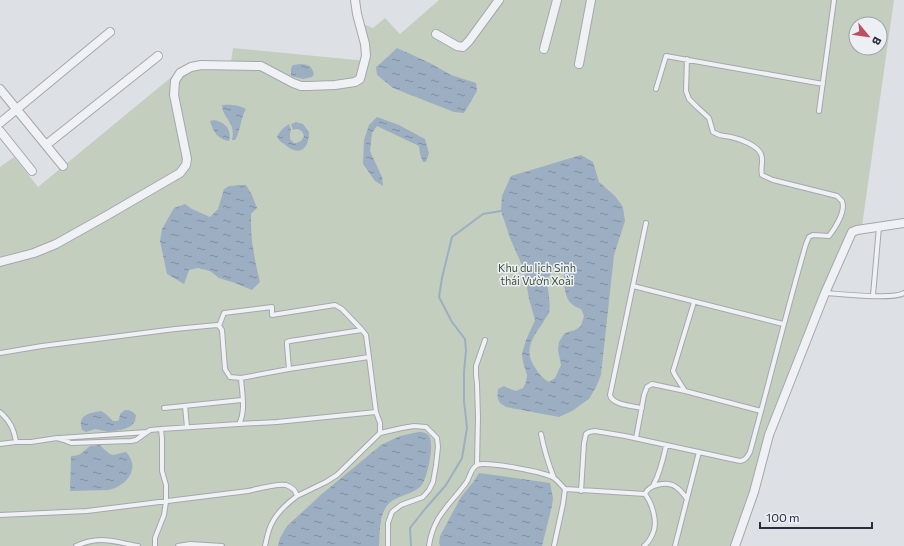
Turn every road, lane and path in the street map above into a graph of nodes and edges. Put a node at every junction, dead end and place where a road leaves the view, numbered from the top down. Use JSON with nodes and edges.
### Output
{"nodes":[{"id":1,"x":355,"y":0,"type":"edge"},
{"id":2,"x":499,"y":0,"type":"edge"},
{"id":3,"x":557,"y":0,"type":"edge"},
{"id":4,"x":591,"y":0,"type":"edge"},
{"id":5,"x":834,"y":0,"type":"edge"},
{"id":6,"x":110,"y":32,"type":"dead end"},
{"id":7,"x":436,"y":34,"type":"dead end"},
{"id":8,"x":544,"y":50,"type":"dead end"},
{"id":9,"x":158,"y":56,"type":"dead end"},
{"id":10,"x":687,"y":59,"type":"junction"},
{"id":11,"x":579,"y":64,"type":"dead end"},
{"id":12,"x":823,"y":84,"type":"junction"},
{"id":13,"x":0,"y":89,"type":"edge"},
{"id":14,"x":656,"y":89,"type":"dead end"},
{"id":15,"x":16,"y":109,"type":"junction"},
{"id":16,"x":819,"y":111,"type":"dead end"},
{"id":17,"x":0,"y":123,"type":"edge"},
{"id":18,"x":0,"y":131,"type":"edge"},
{"id":19,"x":46,"y":145,"type":"junction"},
{"id":20,"x":63,"y":166,"type":"dead end"},
{"id":21,"x":32,"y":171,"type":"dead end"},
{"id":22,"x":646,"y":223,"type":"dead end"},
{"id":23,"x":904,"y":223,"type":"edge"},
{"id":24,"x":879,"y":227,"type":"junction"},
{"id":25,"x":0,"y":262,"type":"edge"},
{"id":26,"x":633,"y":286,"type":"junction"},
{"id":27,"x":825,"y":293,"type":"junction"},
{"id":28,"x":904,"y":293,"type":"edge"},
{"id":29,"x":873,"y":295,"type":"junction"},
{"id":30,"x":694,"y":302,"type":"junction"},
{"id":31,"x":783,"y":324,"type":"junction"},
{"id":32,"x":219,"y":326,"type":"junction"},
{"id":33,"x":362,"y":330,"type":"junction"},
{"id":34,"x":485,"y":340,"type":"dead end"},
{"id":35,"x":0,"y":353,"type":"edge"},
{"id":36,"x":369,"y":357,"type":"junction"},
{"id":37,"x":290,"y":369,"type":"junction"},
{"id":38,"x":241,"y":378,"type":"junction"},
{"id":39,"x":685,"y":391,"type":"junction"},
{"id":40,"x":242,"y":400,"type":"junction"},
{"id":41,"x":185,"y":406,"type":"junction"},
{"id":42,"x":164,"y":408,"type":"dead end"},
{"id":43,"x":642,"y":408,"type":"junction"},
{"id":44,"x":761,"y":411,"type":"junction"},
{"id":45,"x":0,"y":412,"type":"edge"},
{"id":46,"x":376,"y":412,"type":"junction"},
{"id":47,"x":239,"y":424,"type":"junction"},
{"id":48,"x":187,"y":427,"type":"junction"},
{"id":49,"x":161,"y":428,"type":"junction"},
{"id":50,"x":148,"y":432,"type":"junction"},
{"id":51,"x":380,"y":433,"type":"junction"},
{"id":52,"x":541,"y":434,"type":"dead end"},
{"id":53,"x":58,"y":438,"type":"junction"},
{"id":54,"x":636,"y":438,"type":"junction"},
{"id":55,"x":16,"y":442,"type":"junction"},
{"id":56,"x":0,"y":444,"type":"edge"},
{"id":57,"x":666,"y":446,"type":"junction"},
{"id":58,"x":699,"y":452,"type":"junction"},
{"id":59,"x":477,"y":465,"type":"junction"},
{"id":60,"x":554,"y":478,"type":"junction"},
{"id":61,"x":653,"y":486,"type":"junction"},
{"id":62,"x":565,"y":489,"type":"junction"},
{"id":63,"x":581,"y":491,"type":"junction"},
{"id":64,"x":645,"y":494,"type":"junction"},
{"id":65,"x":297,"y":496,"type":"junction"},
{"id":66,"x":687,"y":499,"type":"junction"},
{"id":67,"x":166,"y":502,"type":"junction"},
{"id":68,"x":0,"y":515,"type":"edge"},
{"id":69,"x":76,"y":546,"type":"edge"},
{"id":70,"x":138,"y":546,"type":"edge"},
{"id":71,"x":155,"y":546,"type":"edge"},
{"id":72,"x":178,"y":546,"type":"edge"},
{"id":73,"x":222,"y":546,"type":"edge"},
{"id":74,"x":265,"y":546,"type":"edge"},
{"id":75,"x":388,"y":546,"type":"edge"},
{"id":76,"x":429,"y":546,"type":"edge"},
{"id":77,"x":554,"y":546,"type":"edge"},
{"id":78,"x":644,"y":546,"type":"edge"},
{"id":79,"x":675,"y":546,"type":"edge"},
{"id":80,"x":735,"y":546,"type":"edge"}],
"edges":[{"from":1,"to":25,"type":"street"},
{"from":2,"to":7,"type":"street"},
{"from":3,"to":8,"type":"street"},
{"from":4,"to":11,"type":"street"},
{"from":5,"to":12,"type":"lane"},
{"from":6,"to":15,"type":"street"},
{"from":9,"to":19,"type":"street"},
{"from":10,"to":12,"type":"lane"},
{"from":10,"to":14,"type":"lane"},
{"from":10,"to":31,"type":"lane"},
{"from":12,"to":16,"type":"lane"},
{"from":13,"to":15,"type":"street"},
{"from":15,"to":17,"type":"street"},
{"from":15,"to":19,"type":"street"},
{"from":18,"to":21,"type":"street"},
{"from":19,"to":20,"type":"street"},
{"from":22,"to":26,"type":"lane"},
{"from":23,"to":24,"type":"street"},
{"from":24,"to":27,"type":"street"},
{"from":24,"to":29,"type":"lane"},
{"from":26,"to":30,"type":"lane"},
{"from":26,"to":43,"type":"lane"},
{"from":27,"to":29,"type":"lane"},
{"from":27,"to":80,"type":"street"},
{"from":28,"to":29,"type":"lane"},
{"from":30,"to":31,"type":"lane"},
{"from":30,"to":39,"type":"lane"},
{"from":31,"to":44,"type":"lane"},
{"from":32,"to":33,"type":"lane"},
{"from":32,"to":35,"type":"lane"},
{"from":32,"to":38,"type":"lane"},
{"from":33,"to":36,"type":"lane"},
{"from":33,"to":37,"type":"lane"},
{"from":34,"to":59,"type":"lane"},
{"from":36,"to":37,"type":"lane"},
{"from":36,"to":46,"type":"lane"},
{"from":37,"to":38,"type":"lane"},
{"from":38,"to":40,"type":"lane"},
{"from":39,"to":43,"type":"lane"},
{"from":39,"to":44,"type":"lane"},
{"from":40,"to":41,"type":"lane"},
{"from":40,"to":47,"type":"lane"},
{"from":41,"to":42,"type":"lane"},
{"from":41,"to":48,"type":"lane"},
{"from":43,"to":54,"type":"lane"},
{"from":44,"to":58,"type":"lane"},
{"from":45,"to":55,"type":"lane"},
{"from":46,"to":47,"type":"lane"},
{"from":46,"to":51,"type":"lane"},
{"from":47,"to":48,"type":"lane"},
{"from":48,"to":49,"type":"lane"},
{"from":49,"to":50,"type":"lane"},
{"from":49,"to":67,"type":"lane"},
{"from":50,"to":53,"type":"lane"},
{"from":50,"to":53,"type":"lane"},
{"from":51,"to":65,"type":"lane"},
{"from":51,"to":75,"type":"lane"},
{"from":52,"to":60,"type":"lane"},
{"from":53,"to":55,"type":"lane"},
{"from":54,"to":57,"type":"lane"},
{"from":54,"to":63,"type":"lane"},
{"from":55,"to":56,"type":"lane"},
{"from":57,"to":58,"type":"lane"},
{"from":57,"to":61,"type":"lane"},
{"from":58,"to":66,"type":"lane"},
{"from":59,"to":60,"type":"lane"},
{"from":59,"to":76,"type":"lane"},
{"from":60,"to":62,"type":"lane"},
{"from":61,"to":64,"type":"lane"},
{"from":61,"to":66,"type":"lane"},
{"from":62,"to":63,"type":"lane"},
{"from":62,"to":77,"type":"lane"},
{"from":63,"to":64,"type":"lane"},
{"from":64,"to":78,"type":"lane"},
{"from":65,"to":67,"type":"lane"},
{"from":65,"to":74,"type":"lane"},
{"from":66,"to":79,"type":"lane"},
{"from":67,"to":68,"type":"lane"},
{"from":67,"to":71,"type":"lane"},
{"from":69,"to":70,"type":"lane"},
{"from":72,"to":73,"type":"lane"}]}
